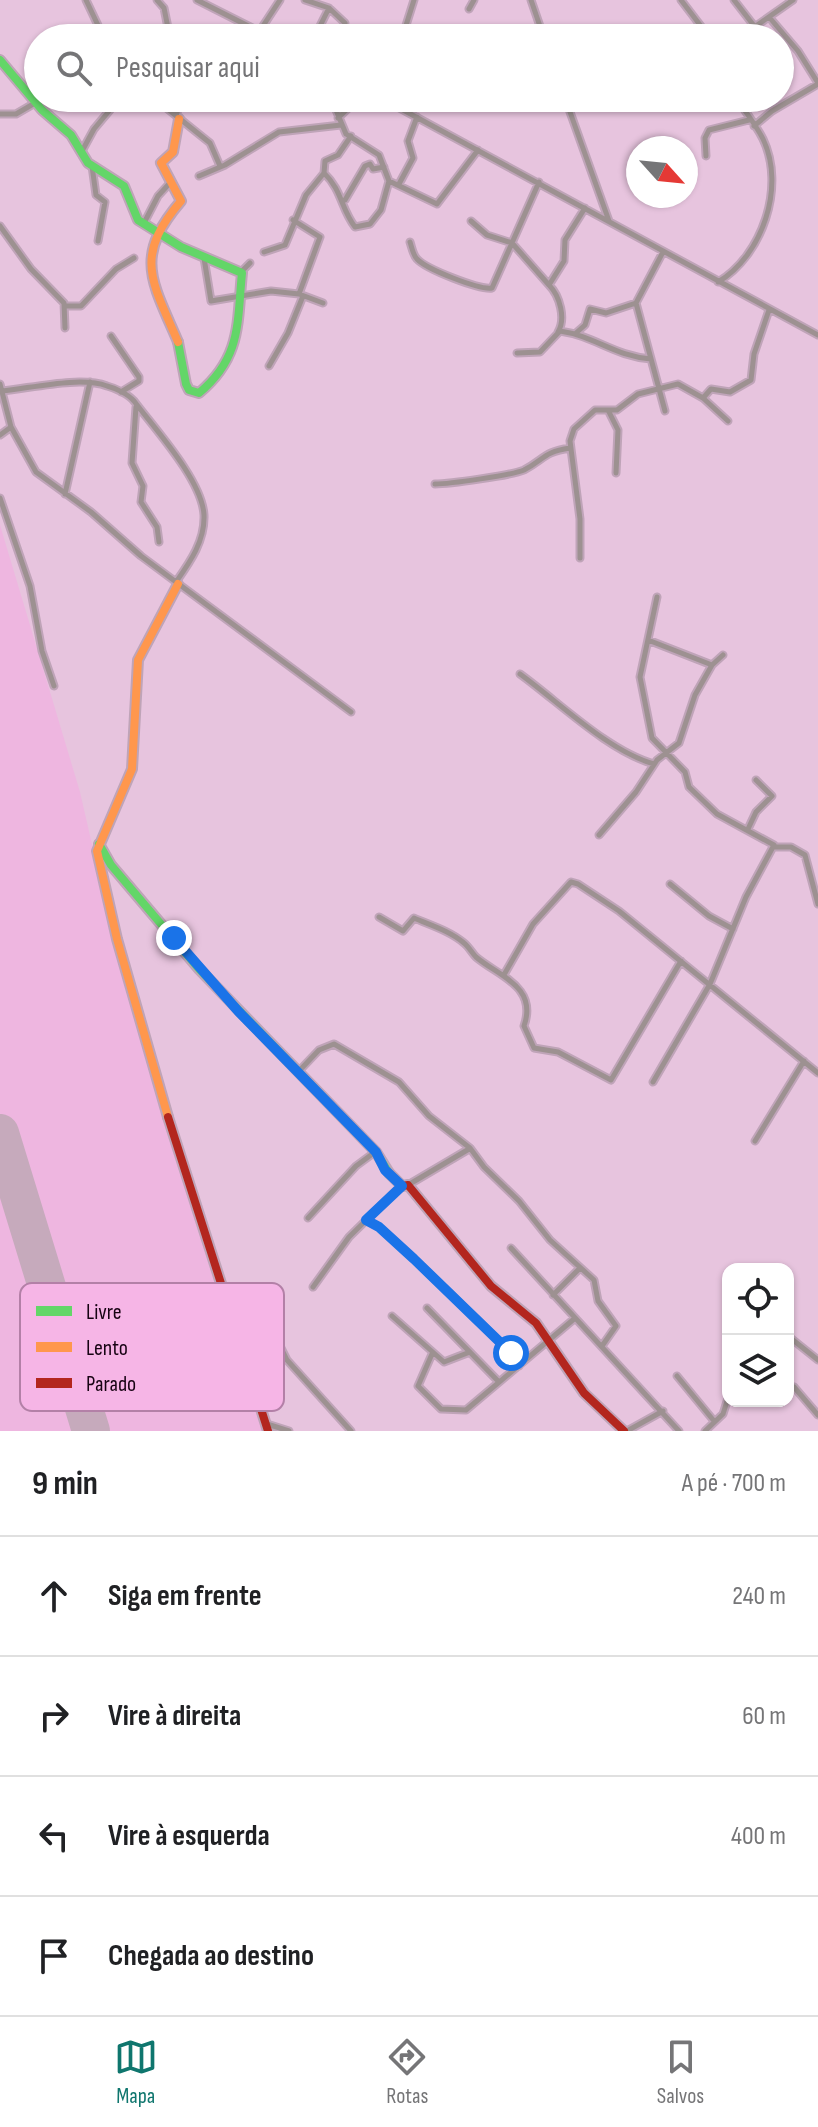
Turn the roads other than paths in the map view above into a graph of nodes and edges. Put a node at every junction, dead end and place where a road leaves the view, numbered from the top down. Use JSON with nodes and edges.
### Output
{"nodes":[{"id":1,"x":86,"y":0,"type":"edge"},
{"id":2,"x":157,"y":0,"type":"edge"},
{"id":3,"x":197,"y":0,"type":"edge"},
{"id":4,"x":280,"y":0,"type":"edge"},
{"id":5,"x":305,"y":0,"type":"edge"},
{"id":6,"x":474,"y":0,"type":"edge"},
{"id":7,"x":531,"y":0,"type":"edge"},
{"id":8,"x":681,"y":0,"type":"edge"},
{"id":9,"x":734,"y":0,"type":"edge"},
{"id":10,"x":414,"y":1,"type":"edge"},
{"id":11,"x":791,"y":1,"type":"edge"},
{"id":12,"x":329,"y":8,"type":"junction"},
{"id":13,"x":469,"y":9,"type":"dead end"},
{"id":14,"x":769,"y":17,"type":"junction"},
{"id":15,"x":345,"y":23,"type":"dead end"},
{"id":16,"x":98,"y":24,"type":"edge"},
{"id":17,"x":167,"y":24,"type":"edge"},
{"id":18,"x":244,"y":24,"type":"edge"},
{"id":19,"x":264,"y":24,"type":"edge"},
{"id":20,"x":321,"y":24,"type":"edge"},
{"id":21,"x":407,"y":24,"type":"edge"},
{"id":22,"x":539,"y":24,"type":"edge"},
{"id":23,"x":699,"y":24,"type":"edge"},
{"id":24,"x":753,"y":24,"type":"edge"},
{"id":25,"x":759,"y":24,"type":"edge"},
{"id":26,"x":774,"y":24,"type":"edge"},
{"id":27,"x":794,"y":51,"type":"edge"},
{"id":28,"x":0,"y":60,"type":"edge"},
{"id":29,"x":818,"y":83,"type":"edge"},
{"id":30,"x":24,"y":86,"type":"edge"},
{"id":31,"x":794,"y":100,"type":"edge"},
{"id":32,"x":24,"y":107,"type":"edge"},
{"id":33,"x":47,"y":112,"type":"edge"},
{"id":34,"x":108,"y":112,"type":"edge"},
{"id":35,"x":173,"y":112,"type":"edge"},
{"id":36,"x":178,"y":112,"type":"edge"},
{"id":37,"x":336,"y":112,"type":"edge"},
{"id":38,"x":347,"y":112,"type":"edge"},
{"id":39,"x":408,"y":112,"type":"edge"},
{"id":40,"x":570,"y":112,"type":"edge"},
{"id":41,"x":744,"y":112,"type":"edge"},
{"id":42,"x":771,"y":112,"type":"edge"},
{"id":43,"x":0,"y":114,"type":"edge"},
{"id":44,"x":178,"y":116,"type":"junction"},
{"id":45,"x":417,"y":117,"type":"junction"},
{"id":46,"x":749,"y":120,"type":"junction"},
{"id":47,"x":340,"y":121,"type":"junction"},
{"id":48,"x":754,"y":126,"type":"junction"},
{"id":49,"x":351,"y":136,"type":"junction"},
{"id":50,"x":478,"y":150,"type":"junction"},
{"id":51,"x":82,"y":151,"type":"junction"},
{"id":52,"x":706,"y":156,"type":"dead end"},
{"id":53,"x":92,"y":165,"type":"junction"},
{"id":54,"x":220,"y":166,"type":"junction"},
{"id":55,"x":384,"y":167,"type":"junction"},
{"id":56,"x":324,"y":173,"type":"junction"},
{"id":57,"x":199,"y":176,"type":"dead end"},
{"id":58,"x":389,"y":181,"type":"junction"},
{"id":59,"x":539,"y":182,"type":"junction"},
{"id":60,"x":169,"y":184,"type":"junction"},
{"id":61,"x":398,"y":184,"type":"junction"},
{"id":62,"x":344,"y":200,"type":"junction"},
{"id":63,"x":585,"y":208,"type":"junction"},
{"id":64,"x":293,"y":220,"type":"junction"},
{"id":65,"x":471,"y":221,"type":"dead end"},
{"id":66,"x":609,"y":222,"type":"junction"},
{"id":67,"x":143,"y":224,"type":"junction"},
{"id":68,"x":0,"y":226,"type":"edge"},
{"id":69,"x":154,"y":233,"type":"junction"},
{"id":70,"x":98,"y":241,"type":"dead end"},
{"id":71,"x":410,"y":242,"type":"dead end"},
{"id":72,"x":512,"y":243,"type":"junction"},
{"id":73,"x":264,"y":252,"type":"dead end"},
{"id":74,"x":663,"y":252,"type":"junction"},
{"id":75,"x":204,"y":257,"type":"junction"},
{"id":76,"x":134,"y":258,"type":"dead end"},
{"id":77,"x":250,"y":263,"type":"dead end"},
{"id":78,"x":241,"y":272,"type":"junction"},
{"id":79,"x":717,"y":283,"type":"junction"},
{"id":80,"x":549,"y":285,"type":"junction"},
{"id":81,"x":301,"y":295,"type":"junction"},
{"id":82,"x":241,"y":298,"type":"junction"},
{"id":83,"x":323,"y":303,"type":"dead end"},
{"id":84,"x":636,"y":303,"type":"junction"},
{"id":85,"x":65,"y":306,"type":"junction"},
{"id":86,"x":769,"y":310,"type":"junction"},
{"id":87,"x":65,"y":328,"type":"dead end"},
{"id":88,"x":558,"y":332,"type":"junction"},
{"id":89,"x":576,"y":333,"type":"junction"},
{"id":90,"x":818,"y":335,"type":"edge"},
{"id":91,"x":111,"y":336,"type":"dead end"},
{"id":92,"x":517,"y":353,"type":"dead end"},
{"id":93,"x":651,"y":359,"type":"junction"},
{"id":94,"x":269,"y":366,"type":"dead end"},
{"id":95,"x":90,"y":382,"type":"junction"},
{"id":96,"x":1,"y":387,"type":"edge"},
{"id":97,"x":657,"y":388,"type":"junction"},
{"id":98,"x":121,"y":392,"type":"junction"},
{"id":99,"x":703,"y":398,"type":"junction"},
{"id":100,"x":136,"y":407,"type":"junction"},
{"id":101,"x":665,"y":411,"type":"dead end"},
{"id":102,"x":609,"y":412,"type":"junction"},
{"id":103,"x":728,"y":421,"type":"dead end"},
{"id":104,"x":11,"y":427,"type":"junction"},
{"id":105,"x":0,"y":435,"type":"edge"},
{"id":106,"x":570,"y":448,"type":"junction"},
{"id":107,"x":616,"y":473,"type":"dead end"},
{"id":108,"x":435,"y":484,"type":"dead end"},
{"id":109,"x":65,"y":494,"type":"junction"},
{"id":110,"x":0,"y":498,"type":"edge"},
{"id":111,"x":159,"y":542,"type":"dead end"},
{"id":112,"x":580,"y":558,"type":"dead end"},
{"id":113,"x":177,"y":583,"type":"junction"},
{"id":114,"x":657,"y":597,"type":"dead end"},
{"id":115,"x":648,"y":640,"type":"junction"},
{"id":116,"x":723,"y":655,"type":"dead end"},
{"id":117,"x":712,"y":665,"type":"junction"},
{"id":118,"x":520,"y":674,"type":"dead end"},
{"id":119,"x":54,"y":686,"type":"dead end"},
{"id":120,"x":351,"y":712,"type":"dead end"},
{"id":121,"x":665,"y":754,"type":"junction"},
{"id":122,"x":654,"y":764,"type":"junction"},
{"id":123,"x":756,"y":780,"type":"dead end"},
{"id":124,"x":748,"y":829,"type":"junction"},
{"id":125,"x":599,"y":835,"type":"dead end"},
{"id":126,"x":99,"y":844,"type":"junction"},
{"id":127,"x":773,"y":847,"type":"junction"},
{"id":128,"x":670,"y":884,"type":"dead end"},
{"id":129,"x":818,"y":904,"type":"edge"},
{"id":130,"x":379,"y":917,"type":"dead end"},
{"id":131,"x":733,"y":929,"type":"junction"},
{"id":132,"x":681,"y":961,"type":"junction"},
{"id":133,"x":505,"y":973,"type":"junction"},
{"id":134,"x":710,"y":984,"type":"junction"},
{"id":135,"x":804,"y":1061,"type":"junction"},
{"id":136,"x":297,"y":1073,"type":"junction"},
{"id":137,"x":818,"y":1073,"type":"edge"},
{"id":138,"x":653,"y":1082,"type":"dead end"},
{"id":139,"x":755,"y":1141,"type":"dead end"},
{"id":140,"x":470,"y":1148,"type":"junction"},
{"id":141,"x":376,"y":1152,"type":"junction"},
{"id":142,"x":405,"y":1185,"type":"junction"},
{"id":143,"x":308,"y":1218,"type":"dead end"},
{"id":144,"x":366,"y":1220,"type":"junction"},
{"id":145,"x":511,"y":1248,"type":"dead end"},
{"id":146,"x":580,"y":1268,"type":"junction"},
{"id":147,"x":221,"y":1283,"type":"edge"},
{"id":148,"x":313,"y":1287,"type":"dead end"},
{"id":149,"x":553,"y":1295,"type":"junction"},
{"id":150,"x":427,"y":1308,"type":"dead end"},
{"id":151,"x":392,"y":1316,"type":"dead end"},
{"id":152,"x":574,"y":1319,"type":"junction"},
{"id":153,"x":794,"y":1341,"type":"edge"},
{"id":154,"x":550,"y":1342,"type":"junction"},
{"id":155,"x":602,"y":1346,"type":"junction"},
{"id":156,"x":470,"y":1352,"type":"junction"},
{"id":157,"x":284,"y":1354,"type":"edge"},
{"id":158,"x":432,"y":1354,"type":"junction"},
{"id":159,"x":818,"y":1360,"type":"edge"},
{"id":160,"x":519,"y":1366,"type":"junction"},
{"id":161,"x":677,"y":1376,"type":"dead end"},
{"id":162,"x":499,"y":1382,"type":"junction"},
{"id":163,"x":794,"y":1387,"type":"edge"},
{"id":164,"x":725,"y":1407,"type":"edge"},
{"id":165,"x":663,"y":1411,"type":"junction"},
{"id":166,"x":818,"y":1415,"type":"edge"},
{"id":167,"x":714,"y":1421,"type":"junction"},
{"id":168,"x":267,"y":1428,"type":"edge"},
{"id":169,"x":289,"y":1431,"type":"edge"},
{"id":170,"x":351,"y":1431,"type":"edge"},
{"id":171,"x":626,"y":1431,"type":"edge"},
{"id":172,"x":679,"y":1431,"type":"edge"},
{"id":173,"x":705,"y":1431,"type":"edge"}],
"edges":[{"from":1,"to":16,"type":"street"},
{"from":2,"to":17,"type":"street"},
{"from":3,"to":18,"type":"street"},
{"from":4,"to":19,"type":"street"},
{"from":5,"to":12,"type":"street"},
{"from":6,"to":13,"type":"street"},
{"from":7,"to":22,"type":"street"},
{"from":8,"to":23,"type":"street"},
{"from":9,"to":24,"type":"street"},
{"from":10,"to":21,"type":"street"},
{"from":11,"to":14,"type":"street"},
{"from":12,"to":15,"type":"street"},
{"from":12,"to":20,"type":"street"},
{"from":14,"to":25,"type":"street"},
{"from":14,"to":26,"type":"street"},
{"from":27,"to":29,"type":"street"},
{"from":28,"to":30,"type":"street"},
{"from":29,"to":31,"type":"street"},
{"from":32,"to":43,"type":"street"},
{"from":33,"to":51,"type":"street"},
{"from":34,"to":51,"type":"street"},
{"from":35,"to":44,"type":"street"},
{"from":36,"to":44,"type":"street"},
{"from":37,"to":47,"type":"street"},
{"from":38,"to":47,"type":"street"},
{"from":39,"to":45,"type":"street"},
{"from":40,"to":66,"type":"street"},
{"from":41,"to":46,"type":"street"},
{"from":42,"to":48,"type":"street"},
{"from":44,"to":54,"type":"street"},
{"from":44,"to":60,"type":"street"},
{"from":45,"to":50,"type":"street"},
{"from":45,"to":61,"type":"street"},
{"from":46,"to":48,"type":"street"},
{"from":46,"to":52,"type":"street"},
{"from":47,"to":49,"type":"street"},
{"from":47,"to":54,"type":"street"},
{"from":48,"to":79,"type":"street"},
{"from":49,"to":55,"type":"street"},
{"from":49,"to":56,"type":"street"},
{"from":50,"to":59,"type":"street"},
{"from":50,"to":61,"type":"street"},
{"from":51,"to":53,"type":"street"},
{"from":53,"to":67,"type":"street"},
{"from":53,"to":70,"type":"street"},
{"from":54,"to":57,"type":"street"},
{"from":55,"to":58,"type":"street"},
{"from":55,"to":62,"type":"street"},
{"from":56,"to":62,"type":"street"},
{"from":56,"to":64,"type":"street"},
{"from":58,"to":61,"type":"street"},
{"from":58,"to":62,"type":"street"},
{"from":59,"to":63,"type":"street"},
{"from":59,"to":72,"type":"street"},
{"from":60,"to":67,"type":"street"},
{"from":60,"to":69,"type":"street"},
{"from":63,"to":66,"type":"street"},
{"from":63,"to":80,"type":"street"},
{"from":64,"to":73,"type":"street"},
{"from":64,"to":81,"type":"street"},
{"from":65,"to":72,"type":"street"},
{"from":66,"to":74,"type":"street"},
{"from":67,"to":69,"type":"street"},
{"from":68,"to":85,"type":"street"},
{"from":69,"to":75,"type":"street"},
{"from":69,"to":82,"type":"street"},
{"from":71,"to":72,"type":"street"},
{"from":72,"to":80,"type":"street"},
{"from":74,"to":79,"type":"street"},
{"from":74,"to":84,"type":"street"},
{"from":75,"to":78,"type":"street"},
{"from":75,"to":82,"type":"street"},
{"from":76,"to":85,"type":"street"},
{"from":77,"to":78,"type":"street"},
{"from":78,"to":82,"type":"street"},
{"from":79,"to":86,"type":"street"},
{"from":80,"to":88,"type":"street"},
{"from":81,"to":82,"type":"street"},
{"from":81,"to":83,"type":"street"},
{"from":81,"to":94,"type":"street"},
{"from":84,"to":89,"type":"street"},
{"from":84,"to":93,"type":"street"},
{"from":85,"to":87,"type":"street"},
{"from":86,"to":90,"type":"street"},
{"from":86,"to":99,"type":"street"},
{"from":88,"to":89,"type":"street"},
{"from":88,"to":92,"type":"street"},
{"from":89,"to":93,"type":"street"},
{"from":91,"to":98,"type":"street"},
{"from":93,"to":97,"type":"street"},
{"from":95,"to":96,"type":"street"},
{"from":95,"to":98,"type":"street"},
{"from":95,"to":109,"type":"street"},
{"from":96,"to":104,"type":"street"},
{"from":97,"to":99,"type":"street"},
{"from":97,"to":101,"type":"street"},
{"from":97,"to":102,"type":"street"},
{"from":98,"to":100,"type":"street"},
{"from":99,"to":103,"type":"street"},
{"from":100,"to":111,"type":"street"},
{"from":100,"to":113,"type":"street"},
{"from":102,"to":106,"type":"street"},
{"from":102,"to":107,"type":"street"},
{"from":104,"to":105,"type":"street"},
{"from":104,"to":109,"type":"street"},
{"from":106,"to":108,"type":"street"},
{"from":106,"to":112,"type":"street"},
{"from":109,"to":113,"type":"street"},
{"from":110,"to":119,"type":"street"},
{"from":113,"to":120,"type":"street"},
{"from":113,"to":126,"type":"street"},
{"from":114,"to":115,"type":"street"},
{"from":115,"to":117,"type":"street"},
{"from":115,"to":121,"type":"street"},
{"from":116,"to":117,"type":"street"},
{"from":117,"to":121,"type":"street"},
{"from":118,"to":122,"type":"street"},
{"from":121,"to":122,"type":"street"},
{"from":121,"to":124,"type":"street"},
{"from":122,"to":125,"type":"street"},
{"from":123,"to":124,"type":"street"},
{"from":124,"to":127,"type":"street"},
{"from":126,"to":136,"type":"street"},
{"from":126,"to":147,"type":"street"},
{"from":127,"to":129,"type":"street"},
{"from":127,"to":131,"type":"street"},
{"from":128,"to":131,"type":"street"},
{"from":130,"to":133,"type":"street"},
{"from":131,"to":134,"type":"street"},
{"from":132,"to":133,"type":"street"},
{"from":132,"to":133,"type":"street"},
{"from":132,"to":134,"type":"street"},
{"from":134,"to":135,"type":"street"},
{"from":134,"to":138,"type":"street"},
{"from":135,"to":137,"type":"street"},
{"from":135,"to":139,"type":"street"},
{"from":136,"to":140,"type":"street"},
{"from":136,"to":141,"type":"street"},
{"from":140,"to":142,"type":"street"},
{"from":140,"to":146,"type":"street"},
{"from":141,"to":142,"type":"street"},
{"from":141,"to":143,"type":"street"},
{"from":142,"to":144,"type":"street"},
{"from":142,"to":154,"type":"street"},
{"from":144,"to":148,"type":"street"},
{"from":144,"to":160,"type":"street"},
{"from":145,"to":149,"type":"street"},
{"from":146,"to":149,"type":"street"},
{"from":146,"to":155,"type":"street"},
{"from":149,"to":152,"type":"street"},
{"from":150,"to":156,"type":"street"},
{"from":151,"to":158,"type":"street"},
{"from":152,"to":154,"type":"street"},
{"from":152,"to":155,"type":"street"},
{"from":153,"to":159,"type":"street"},
{"from":154,"to":160,"type":"street"},
{"from":154,"to":171,"type":"street"},
{"from":155,"to":165,"type":"street"},
{"from":156,"to":158,"type":"street"},
{"from":156,"to":162,"type":"street"},
{"from":157,"to":170,"type":"street"},
{"from":158,"to":162,"type":"street"},
{"from":160,"to":162,"type":"street"},
{"from":161,"to":167,"type":"street"},
{"from":163,"to":166,"type":"street"},
{"from":164,"to":167,"type":"street"},
{"from":165,"to":171,"type":"street"},
{"from":165,"to":172,"type":"street"},
{"from":167,"to":173,"type":"street"},
{"from":168,"to":169,"type":"street"}]}
